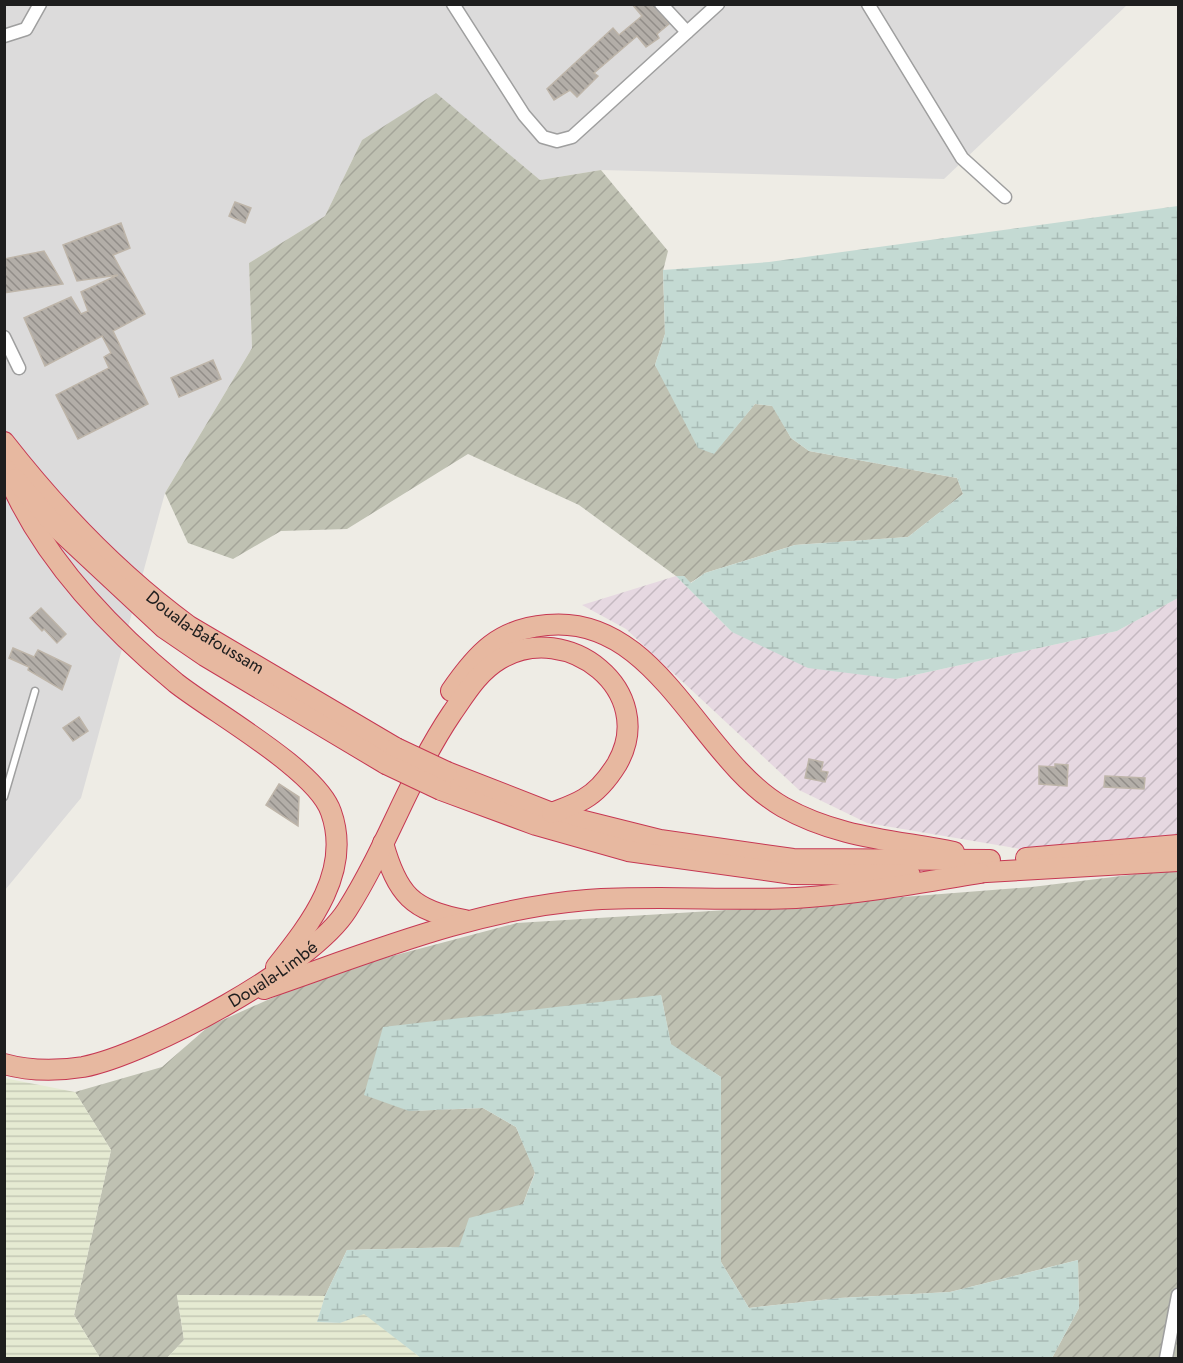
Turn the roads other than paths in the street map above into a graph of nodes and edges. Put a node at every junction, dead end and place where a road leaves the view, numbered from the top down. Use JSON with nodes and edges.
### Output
{"nodes":[{"id":1,"x":40,"y":4,"type":"edge"},
{"id":2,"x":453,"y":4,"type":"edge"},
{"id":3,"x":661,"y":4,"type":"edge"},
{"id":4,"x":718,"y":4,"type":"edge"},
{"id":5,"x":868,"y":4,"type":"edge"},
{"id":6,"x":687,"y":32,"type":"junction"},
{"id":7,"x":4,"y":36,"type":"edge"},
{"id":8,"x":1005,"y":197,"type":"dead end"},
{"id":9,"x":4,"y":337,"type":"edge"},
{"id":10,"x":20,"y":368,"type":"dead end"},
{"id":11,"x":4,"y":442,"type":"edge"},
{"id":12,"x":4,"y":469,"type":"edge"},
{"id":13,"x":35,"y":691,"type":"dead end"},
{"id":14,"x":434,"y":739,"type":"junction"},
{"id":15,"x":391,"y":756,"type":"junction"},
{"id":16,"x":444,"y":782,"type":"junction"},
{"id":17,"x":4,"y":797,"type":"edge"},
{"id":18,"x":552,"y":813,"type":"junction"},
{"id":19,"x":383,"y":843,"type":"junction"},
{"id":20,"x":1179,"y":845,"type":"edge"},
{"id":21,"x":1179,"y":861,"type":"edge"},
{"id":22,"x":983,"y":867,"type":"junction"},
{"id":23,"x":470,"y":921,"type":"junction"},
{"id":24,"x":268,"y":978,"type":"junction"},
{"id":25,"x":228,"y":1002,"type":"junction"},
{"id":26,"x":4,"y":1064,"type":"edge"},
{"id":27,"x":1179,"y":1295,"type":"edge"},
{"id":28,"x":1166,"y":1359,"type":"edge"}],
"edges":[{"from":1,"to":7,"type":"street"},
{"from":2,"to":6,"type":"street"},
{"from":3,"to":6,"type":"street"},
{"from":4,"to":6,"type":"street"},
{"from":5,"to":8,"type":"street"},
{"from":9,"to":10,"type":"street"},
{"from":11,"to":15,"type":"highway","name":"Douala-Bafoussam"},
{"from":12,"to":15,"type":"highway","name":"Douala-Bafoussam"},
{"from":12,"to":24,"type":"highway"},
{"from":13,"to":17,"type":"lane"},
{"from":14,"to":18,"type":"highway"},
{"from":14,"to":19,"type":"highway","name":"Douala-Limbé"},
{"from":14,"to":22,"type":"highway"},
{"from":15,"to":16,"type":"highway","name":"Douala-Bafoussam","bridge":true},
{"from":16,"to":18,"type":"highway"},
{"from":16,"to":22,"type":"highway"},
{"from":18,"to":22,"type":"highway"},
{"from":19,"to":23,"type":"highway"},
{"from":19,"to":24,"type":"highway","name":"Douala-Limbé"},
{"from":20,"to":22,"type":"highway"},
{"from":21,"to":22,"type":"highway"},
{"from":22,"to":23,"type":"highway"},
{"from":23,"to":25,"type":"highway"},
{"from":24,"to":25,"type":"highway","name":"Douala-Limbé"},
{"from":25,"to":26,"type":"highway","name":"Douala-Limbé"},
{"from":27,"to":28,"type":"street"}]}
